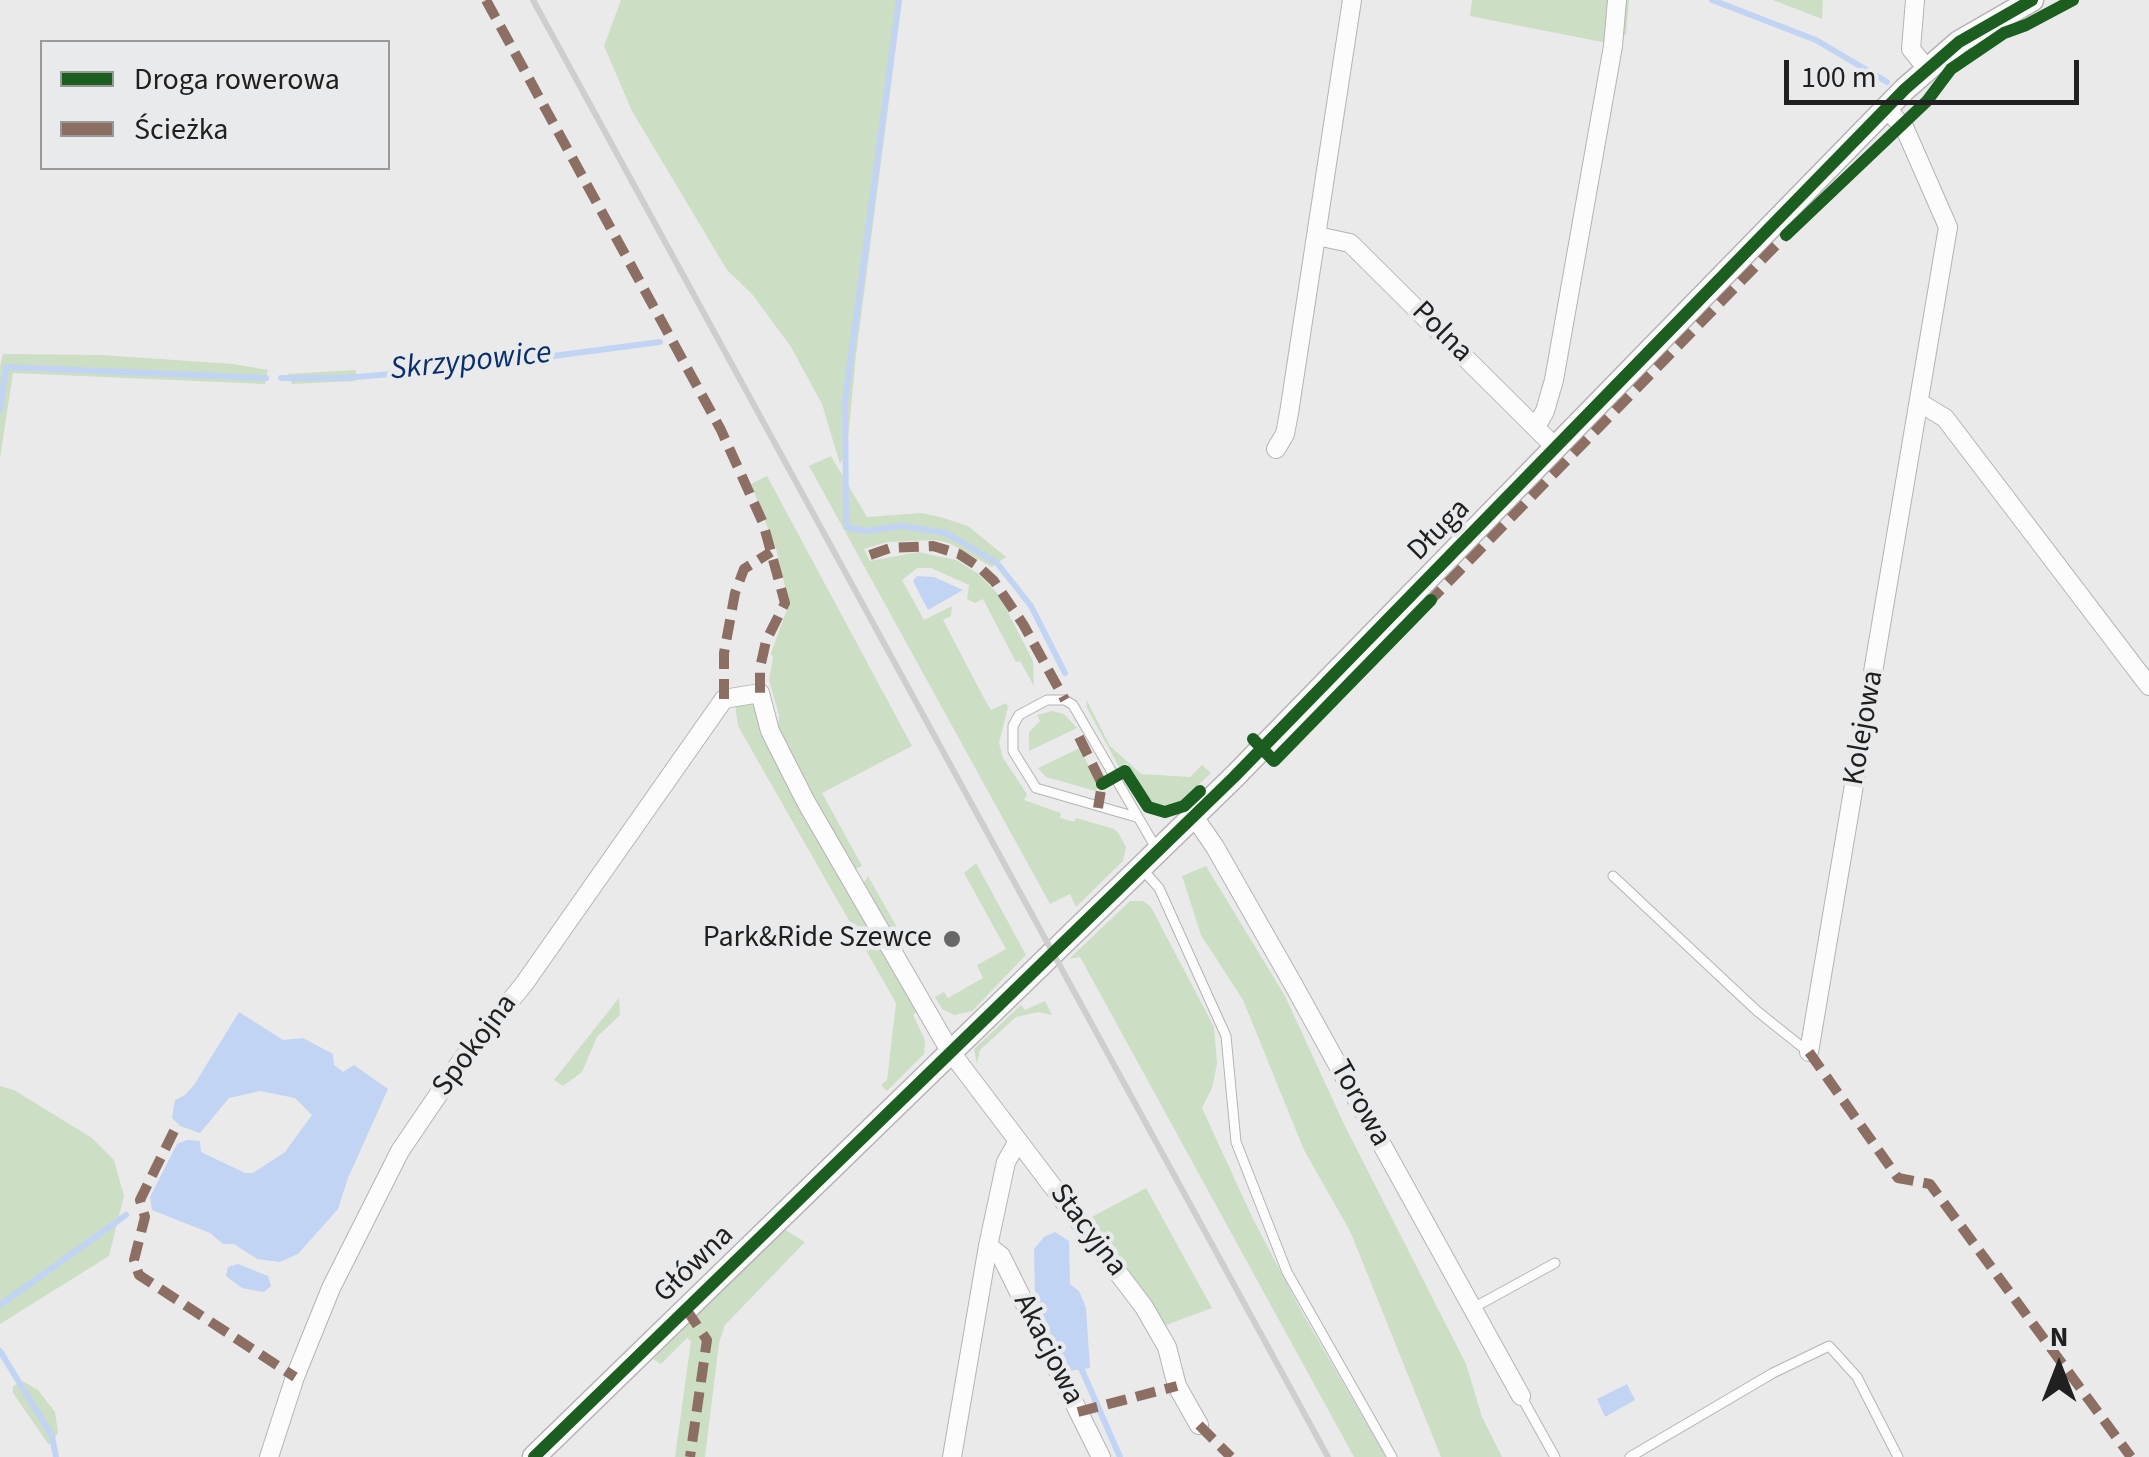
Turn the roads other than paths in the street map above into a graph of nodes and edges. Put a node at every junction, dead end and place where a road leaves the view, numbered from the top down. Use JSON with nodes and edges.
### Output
{"nodes":[{"id":1,"x":1352,"y":0,"type":"edge"},
{"id":2,"x":1617,"y":0,"type":"edge"},
{"id":3,"x":1915,"y":0,"type":"edge"},
{"id":4,"x":2032,"y":0,"type":"edge"},
{"id":5,"x":1926,"y":69,"type":"junction"},
{"id":6,"x":1886,"y":108,"type":"junction"},
{"id":7,"x":1317,"y":236,"type":"junction"},
{"id":8,"x":1920,"y":403,"type":"junction"},
{"id":9,"x":1536,"y":427,"type":"junction"},
{"id":10,"x":1556,"y":448,"type":"junction"},
{"id":11,"x":1276,"y":449,"type":"dead end"},
{"id":12,"x":2149,"y":686,"type":"edge"},
{"id":13,"x":760,"y":694,"type":"joint"},
{"id":14,"x":1193,"y":815,"type":"junction"},
{"id":15,"x":1136,"y":817,"type":"junction"},
{"id":16,"x":1149,"y":859,"type":"junction"},
{"id":17,"x":1613,"y":876,"type":"dead end"},
{"id":18,"x":950,"y":1051,"type":"junction"},
{"id":19,"x":1809,"y":1052,"type":"joint"},
{"id":20,"x":891,"y":1108,"type":"joint"},
{"id":21,"x":1018,"y":1140,"type":"junction"},
{"id":22,"x":988,"y":1246,"type":"junction"},
{"id":23,"x":1555,"y":1263,"type":"dead end"},
{"id":24,"x":1472,"y":1308,"type":"junction"},
{"id":25,"x":1522,"y":1396,"type":"joint"},
{"id":26,"x":1199,"y":1425,"type":"dead end"},
{"id":27,"x":269,"y":1457,"type":"edge"},
{"id":28,"x":534,"y":1457,"type":"edge"},
{"id":29,"x":952,"y":1457,"type":"edge"},
{"id":30,"x":1101,"y":1457,"type":"edge"},
{"id":31,"x":1392,"y":1457,"type":"edge"},
{"id":32,"x":1555,"y":1457,"type":"edge"},
{"id":33,"x":1630,"y":1457,"type":"edge"},
{"id":34,"x":1898,"y":1457,"type":"edge"}],
"edges":[{"from":1,"to":7,"type":"street"},
{"from":2,"to":9,"type":"street"},
{"from":3,"to":5,"type":"street"},
{"from":4,"to":5,"type":"street","name":"Długa"},
{"from":5,"to":6,"type":"street","name":"Długa"},
{"from":6,"to":8,"type":"street","name":"Kolejowa"},
{"from":6,"to":10,"type":"street","name":"Długa"},
{"from":7,"to":9,"type":"street","name":"Polna"},
{"from":7,"to":11,"type":"street"},
{"from":8,"to":12,"type":"street"},
{"from":8,"to":19,"type":"street","name":"Kolejowa"},
{"from":9,"to":10,"type":"street","name":"Polna"},
{"from":10,"to":14,"type":"street","name":"Długa"},
{"from":13,"to":18,"type":"street","name":"Stacyjna"},
{"from":13,"to":27,"type":"street","name":"Spokojna"},
{"from":14,"to":16,"type":"street","name":"Długa"},
{"from":14,"to":24,"type":"street","name":"Torowa"},
{"from":15,"to":15,"type":"lane"},
{"from":15,"to":16,"type":"lane"},
{"from":16,"to":18,"type":"street","name":"Długa"},
{"from":16,"to":31,"type":"lane"},
{"from":17,"to":19,"type":"lane"},
{"from":18,"to":20,"type":"street","name":"Długa"},
{"from":18,"to":21,"type":"street","name":"Stacyjna"},
{"from":20,"to":28,"type":"street","name":"Główna"},
{"from":21,"to":22,"type":"street"},
{"from":21,"to":26,"type":"street","name":"Stacyjna"},
{"from":22,"to":29,"type":"street"},
{"from":22,"to":30,"type":"street","name":"Akacjowa"},
{"from":23,"to":24,"type":"lane"},
{"from":24,"to":25,"type":"street","name":"Torowa"},
{"from":25,"to":32,"type":"lane"},
{"from":33,"to":34,"type":"lane"}]}
